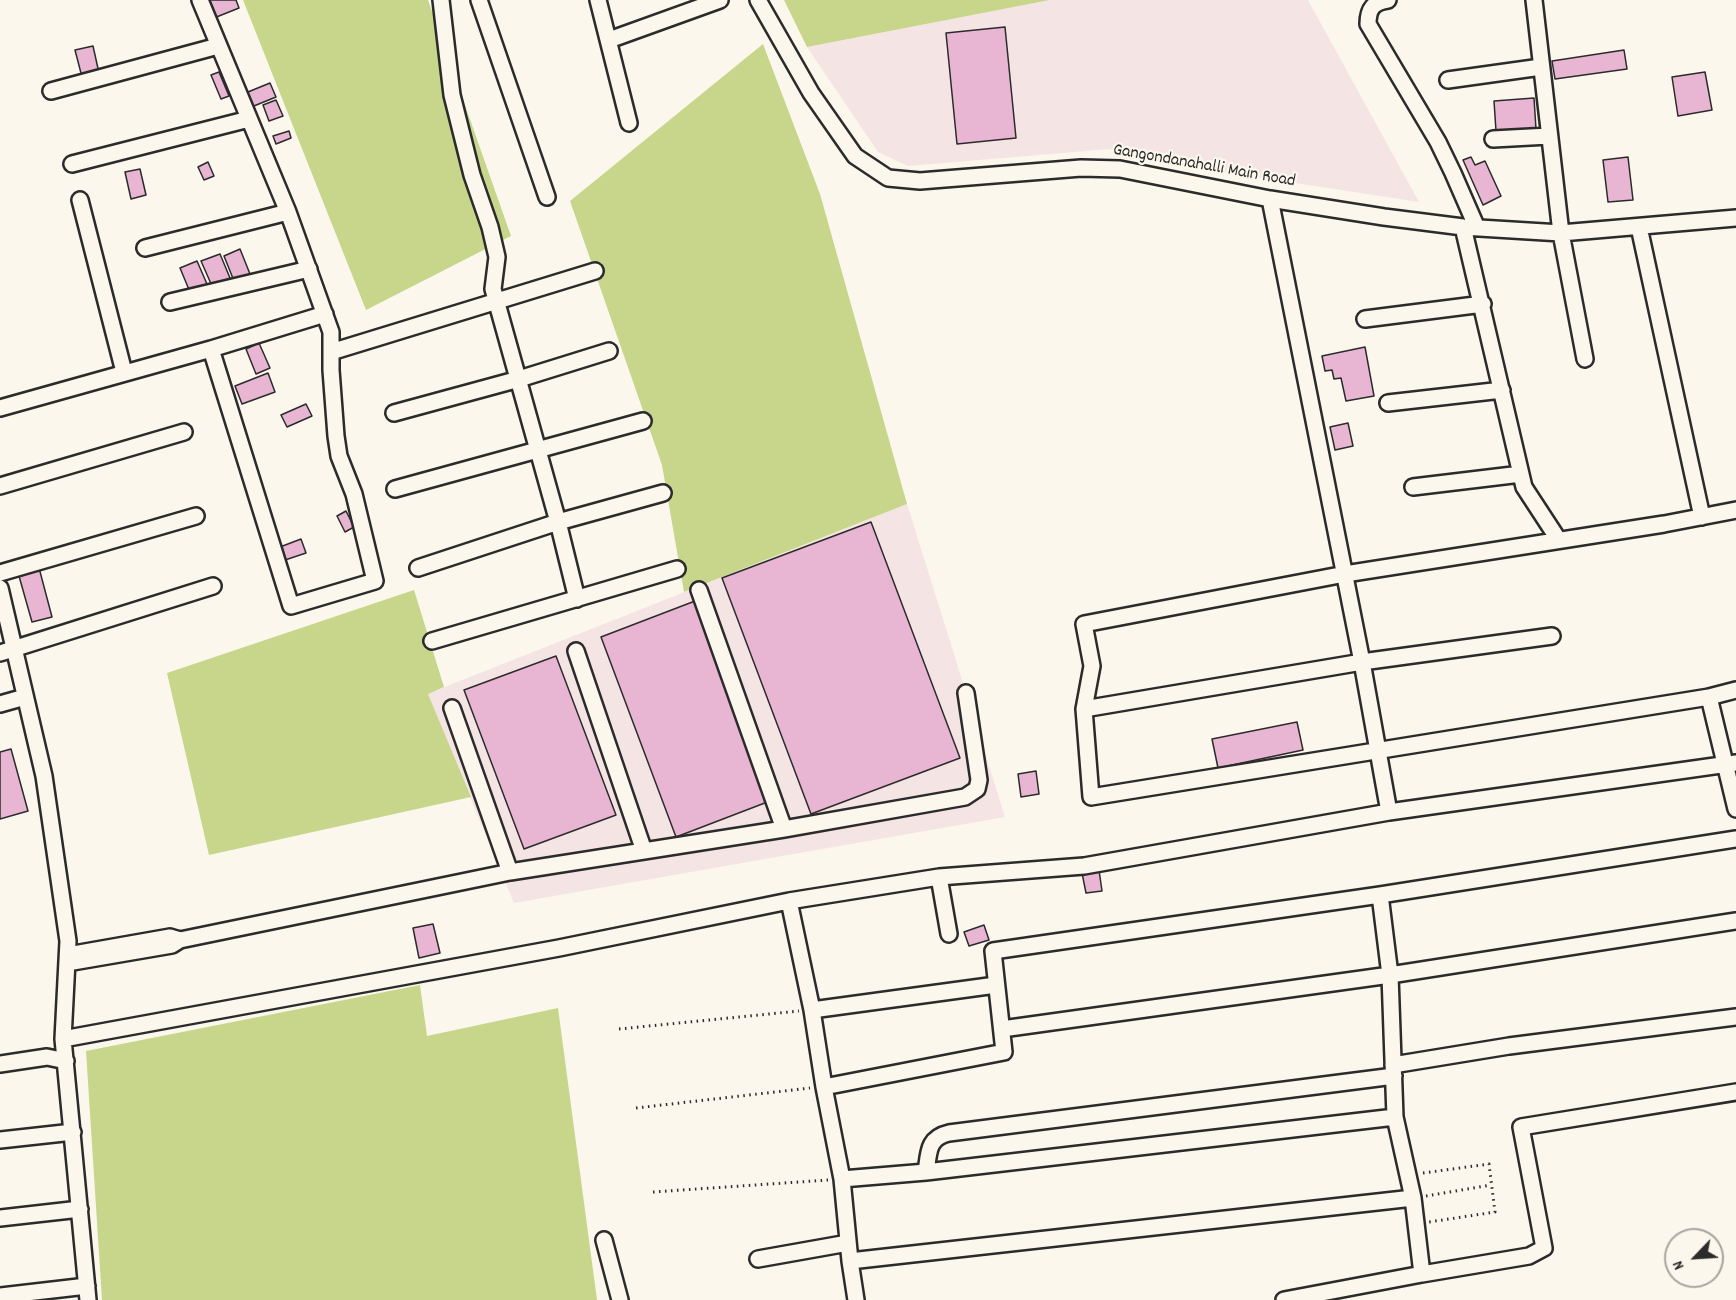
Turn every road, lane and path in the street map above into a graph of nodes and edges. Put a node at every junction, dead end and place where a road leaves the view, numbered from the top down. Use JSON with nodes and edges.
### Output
{"nodes":[{"id":1,"x":200,"y":0,"type":"edge"},
{"id":2,"x":441,"y":0,"type":"edge"},
{"id":3,"x":479,"y":0,"type":"edge"},
{"id":4,"x":598,"y":0,"type":"edge"},
{"id":5,"x":720,"y":0,"type":"edge"},
{"id":6,"x":758,"y":0,"type":"edge"},
{"id":7,"x":1388,"y":0,"type":"edge"},
{"id":8,"x":1534,"y":0,"type":"edge"},
{"id":9,"x":609,"y":40,"type":"junction"},
{"id":10,"x":218,"y":46,"type":"junction"},
{"id":11,"x":1541,"y":67,"type":"junction"},
{"id":12,"x":1448,"y":80,"type":"dead end"},
{"id":13,"x":51,"y":91,"type":"dead end"},
{"id":14,"x":249,"y":119,"type":"junction"},
{"id":15,"x":629,"y":123,"type":"dead end"},
{"id":16,"x":1549,"y":136,"type":"junction"},
{"id":17,"x":1493,"y":139,"type":"dead end"},
{"id":18,"x":72,"y":164,"type":"dead end"},
{"id":19,"x":547,"y":196,"type":"dead end"},
{"id":20,"x":1270,"y":199,"type":"junction"},
{"id":21,"x":80,"y":200,"type":"dead end"},
{"id":22,"x":288,"y":212,"type":"junction"},
{"id":23,"x":1736,"y":218,"type":"edge"},
{"id":24,"x":1470,"y":227,"type":"junction"},
{"id":25,"x":1639,"y":227,"type":"junction"},
{"id":26,"x":1561,"y":233,"type":"junction"},
{"id":27,"x":145,"y":248,"type":"dead end"},
{"id":28,"x":309,"y":269,"type":"junction"},
{"id":29,"x":595,"y":271,"type":"dead end"},
{"id":30,"x":170,"y":302,"type":"dead end"},
{"id":31,"x":496,"y":302,"type":"junction"},
{"id":32,"x":1482,"y":304,"type":"junction"},
{"id":33,"x":325,"y":314,"type":"junction"},
{"id":34,"x":1365,"y":319,"type":"dead end"},
{"id":35,"x":211,"y":349,"type":"junction"},
{"id":36,"x":609,"y":351,"type":"dead end"},
{"id":37,"x":331,"y":352,"type":"junction"},
{"id":38,"x":1585,"y":359,"type":"dead end"},
{"id":39,"x":124,"y":372,"type":"junction"},
{"id":40,"x":519,"y":379,"type":"junction"},
{"id":41,"x":1502,"y":390,"type":"junction"},
{"id":42,"x":1388,"y":403,"type":"dead end"},
{"id":43,"x":0,"y":408,"type":"edge"},
{"id":44,"x":394,"y":414,"type":"dead end"},
{"id":45,"x":643,"y":421,"type":"dead end"},
{"id":46,"x":184,"y":432,"type":"dead end"},
{"id":47,"x":538,"y":449,"type":"junction"},
{"id":48,"x":1521,"y":474,"type":"junction"},
{"id":49,"x":0,"y":486,"type":"edge"},
{"id":50,"x":1413,"y":487,"type":"dead end"},
{"id":51,"x":395,"y":489,"type":"dead end"},
{"id":52,"x":663,"y":493,"type":"dead end"},
{"id":53,"x":1736,"y":510,"type":"edge"},
{"id":54,"x":196,"y":516,"type":"dead end"},
{"id":55,"x":1702,"y":517,"type":"junction"},
{"id":56,"x":558,"y":522,"type":"junction"},
{"id":57,"x":1558,"y":539,"type":"junction"},
{"id":58,"x":418,"y":568,"type":"dead end"},
{"id":59,"x":677,"y":569,"type":"dead end"},
{"id":60,"x":0,"y":573,"type":"edge"},
{"id":61,"x":1344,"y":574,"type":"junction"},
{"id":62,"x":213,"y":586,"type":"dead end"},
{"id":63,"x":0,"y":588,"type":"edge"},
{"id":64,"x":699,"y":590,"type":"dead end"},
{"id":65,"x":577,"y":599,"type":"junction"},
{"id":66,"x":1552,"y":636,"type":"dead end"},
{"id":67,"x":432,"y":641,"type":"dead end"},
{"id":68,"x":7,"y":651,"type":"edge"},
{"id":69,"x":576,"y":651,"type":"dead end"},
{"id":70,"x":1362,"y":662,"type":"junction"},
{"id":71,"x":1736,"y":690,"type":"edge"},
{"id":72,"x":966,"y":693,"type":"dead end"},
{"id":73,"x":1709,"y":697,"type":"junction"},
{"id":74,"x":26,"y":698,"type":"junction"},
{"id":75,"x":0,"y":704,"type":"edge"},
{"id":76,"x":452,"y":708,"type":"dead end"},
{"id":77,"x":1083,"y":710,"type":"junction"},
{"id":78,"x":1377,"y":749,"type":"junction"},
{"id":79,"x":1731,"y":764,"type":"edge"},
{"id":80,"x":1736,"y":809,"type":"edge"},
{"id":81,"x":1389,"y":812,"type":"junction"},
{"id":82,"x":784,"y":829,"type":"junction"},
{"id":83,"x":1736,"y":839,"type":"edge"},
{"id":84,"x":644,"y":850,"type":"junction"},
{"id":85,"x":510,"y":872,"type":"junction"},
{"id":86,"x":939,"y":877,"type":"junction"},
{"id":87,"x":1380,"y":895,"type":"junction"},
{"id":88,"x":789,"y":901,"type":"junction"},
{"id":89,"x":1736,"y":921,"type":"edge"},
{"id":90,"x":949,"y":934,"type":"dead end"},
{"id":91,"x":67,"y":959,"type":"junction"},
{"id":92,"x":1390,"y":975,"type":"junction"},
{"id":93,"x":996,"y":985,"type":"junction"},
{"id":94,"x":812,"y":1010,"type":"junction"},
{"id":95,"x":1736,"y":1017,"type":"edge"},
{"id":96,"x":620,"y":1029,"type":"dead end"},
{"id":97,"x":1002,"y":1029,"type":"junction"},
{"id":98,"x":63,"y":1039,"type":"junction"},
{"id":99,"x":66,"y":1061,"type":"junction"},
{"id":100,"x":0,"y":1064,"type":"edge"},
{"id":101,"x":1394,"y":1070,"type":"junction"},
{"id":102,"x":824,"y":1087,"type":"junction"},
{"id":103,"x":1736,"y":1092,"type":"edge"},
{"id":104,"x":636,"y":1108,"type":"dead end"},
{"id":105,"x":1395,"y":1117,"type":"junction"},
{"id":106,"x":73,"y":1132,"type":"junction"},
{"id":107,"x":0,"y":1140,"type":"edge"},
{"id":108,"x":926,"y":1172,"type":"junction"},
{"id":109,"x":1408,"y":1175,"type":"junction"},
{"id":110,"x":842,"y":1179,"type":"junction"},
{"id":111,"x":1492,"y":1185,"type":"junction"},
{"id":112,"x":653,"y":1192,"type":"dead end"},
{"id":113,"x":1413,"y":1198,"type":"junction"},
{"id":114,"x":80,"y":1209,"type":"junction"},
{"id":115,"x":0,"y":1218,"type":"edge"},
{"id":116,"x":1415,"y":1224,"type":"junction"},
{"id":117,"x":604,"y":1240,"type":"dead end"},
{"id":118,"x":848,"y":1243,"type":"junction"},
{"id":119,"x":758,"y":1259,"type":"dead end"},
{"id":120,"x":850,"y":1261,"type":"junction"},
{"id":121,"x":1422,"y":1274,"type":"junction"},
{"id":122,"x":87,"y":1293,"type":"edge"},
{"id":123,"x":0,"y":1296,"type":"edge"},
{"id":124,"x":620,"y":1300,"type":"edge"},
{"id":125,"x":856,"y":1300,"type":"edge"},
{"id":126,"x":1284,"y":1300,"type":"edge"}],
"edges":[{"from":1,"to":10,"type":"street"},
{"from":2,"to":31,"type":"street"},
{"from":3,"to":19,"type":"street"},
{"from":4,"to":9,"type":"street"},
{"from":5,"to":9,"type":"street"},
{"from":6,"to":20,"type":"street","name":"Gangondanahalli Main Road"},
{"from":7,"to":24,"type":"street"},
{"from":8,"to":11,"type":"street"},
{"from":9,"to":15,"type":"street"},
{"from":10,"to":13,"type":"street"},
{"from":10,"to":14,"type":"street"},
{"from":11,"to":12,"type":"street"},
{"from":11,"to":16,"type":"street"},
{"from":14,"to":18,"type":"street"},
{"from":14,"to":22,"type":"street"},
{"from":16,"to":17,"type":"street"},
{"from":16,"to":26,"type":"street"},
{"from":20,"to":24,"type":"street","name":"Gangondanahalli Main Road"},
{"from":20,"to":61,"type":"street"},
{"from":21,"to":39,"type":"street"},
{"from":22,"to":27,"type":"street"},
{"from":22,"to":28,"type":"street"},
{"from":23,"to":25,"type":"street","name":"Gangondanahalli Main Road"},
{"from":24,"to":26,"type":"street","name":"Gangondanahalli Main Road"},
{"from":24,"to":32,"type":"street"},
{"from":25,"to":26,"type":"street","name":"Gangondanahalli Main Road"},
{"from":25,"to":55,"type":"street"},
{"from":26,"to":38,"type":"street"},
{"from":28,"to":30,"type":"street"},
{"from":28,"to":33,"type":"street"},
{"from":29,"to":31,"type":"street"},
{"from":31,"to":37,"type":"street"},
{"from":31,"to":40,"type":"street"},
{"from":32,"to":34,"type":"street"},
{"from":32,"to":41,"type":"street"},
{"from":33,"to":35,"type":"street"},
{"from":33,"to":37,"type":"street"},
{"from":35,"to":37,"type":"street"},
{"from":35,"to":39,"type":"street"},
{"from":36,"to":40,"type":"street"},
{"from":39,"to":43,"type":"street"},
{"from":40,"to":44,"type":"street"},
{"from":40,"to":47,"type":"street"},
{"from":41,"to":42,"type":"street"},
{"from":41,"to":48,"type":"street"},
{"from":45,"to":47,"type":"street"},
{"from":46,"to":49,"type":"street"},
{"from":47,"to":51,"type":"street"},
{"from":47,"to":56,"type":"street"},
{"from":48,"to":50,"type":"street"},
{"from":48,"to":57,"type":"street"},
{"from":52,"to":56,"type":"street"},
{"from":53,"to":55,"type":"street"},
{"from":54,"to":60,"type":"street"},
{"from":55,"to":57,"type":"street"},
{"from":56,"to":58,"type":"street"},
{"from":56,"to":65,"type":"street"},
{"from":57,"to":61,"type":"street"},
{"from":59,"to":65,"type":"street"},
{"from":61,"to":70,"type":"street"},
{"from":61,"to":77,"type":"street"},
{"from":62,"to":68,"type":"street"},
{"from":63,"to":68,"type":"street"},
{"from":64,"to":82,"type":"street"},
{"from":65,"to":67,"type":"street"},
{"from":66,"to":70,"type":"street"},
{"from":68,"to":74,"type":"street"},
{"from":69,"to":84,"type":"street"},
{"from":70,"to":77,"type":"street"},
{"from":70,"to":78,"type":"street"},
{"from":71,"to":73,"type":"street"},
{"from":72,"to":82,"type":"street"},
{"from":73,"to":78,"type":"street"},
{"from":73,"to":79,"type":"street"},
{"from":74,"to":75,"type":"street"},
{"from":74,"to":91,"type":"street"},
{"from":76,"to":85,"type":"street"},
{"from":77,"to":78,"type":"street"},
{"from":78,"to":81,"type":"street"},
{"from":79,"to":80,"type":"street"},
{"from":79,"to":81,"type":"street"},
{"from":81,"to":86,"type":"street"},
{"from":82,"to":84,"type":"street"},
{"from":83,"to":87,"type":"street"},
{"from":84,"to":85,"type":"street"},
{"from":85,"to":91,"type":"street"},
{"from":86,"to":88,"type":"street"},
{"from":86,"to":90,"type":"street"},
{"from":87,"to":92,"type":"street"},
{"from":87,"to":93,"type":"street"},
{"from":88,"to":94,"type":"street"},
{"from":88,"to":98,"type":"street"},
{"from":89,"to":92,"type":"street"},
{"from":91,"to":98,"type":"street"},
{"from":92,"to":97,"type":"street"},
{"from":92,"to":101,"type":"street"},
{"from":93,"to":94,"type":"street"},
{"from":93,"to":97,"type":"street"},
{"from":94,"to":96,"type":"path"},
{"from":94,"to":102,"type":"street"},
{"from":95,"to":101,"type":"street"},
{"from":97,"to":102,"type":"street"},
{"from":98,"to":99,"type":"street"},
{"from":99,"to":100,"type":"street"},
{"from":99,"to":106,"type":"street"},
{"from":101,"to":105,"type":"street"},
{"from":101,"to":108,"type":"street"},
{"from":102,"to":104,"type":"path"},
{"from":102,"to":110,"type":"street"},
{"from":103,"to":121,"type":"street"},
{"from":105,"to":108,"type":"street"},
{"from":105,"to":109,"type":"street"},
{"from":106,"to":107,"type":"street"},
{"from":106,"to":114,"type":"street"},
{"from":108,"to":110,"type":"street"},
{"from":109,"to":111,"type":"path"},
{"from":109,"to":113,"type":"street"},
{"from":110,"to":112,"type":"path"},
{"from":110,"to":118,"type":"street"},
{"from":111,"to":113,"type":"path"},
{"from":111,"to":116,"type":"path"},
{"from":113,"to":116,"type":"street"},
{"from":113,"to":120,"type":"street"},
{"from":114,"to":115,"type":"street"},
{"from":114,"to":122,"type":"street"},
{"from":116,"to":121,"type":"street"},
{"from":117,"to":124,"type":"street"},
{"from":118,"to":119,"type":"street"},
{"from":118,"to":120,"type":"street"},
{"from":120,"to":125,"type":"street"},
{"from":121,"to":126,"type":"street"},
{"from":122,"to":123,"type":"street"}]}
